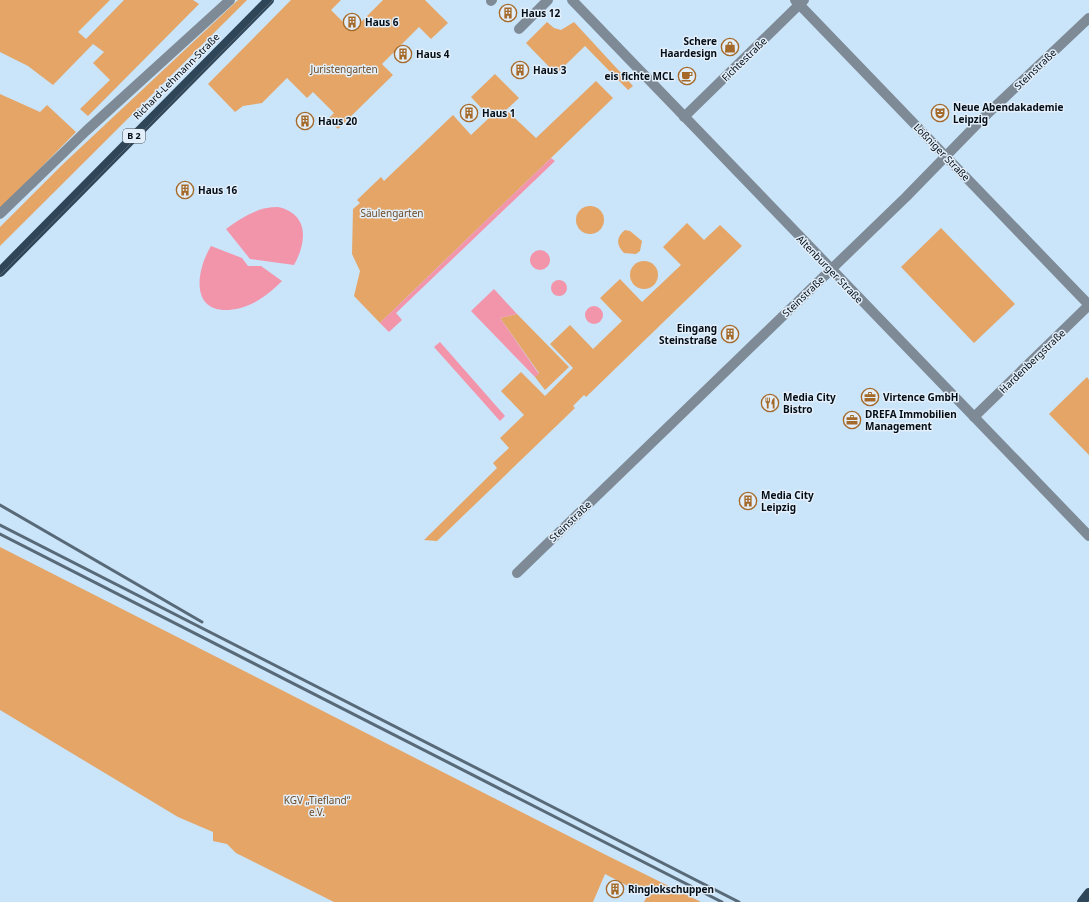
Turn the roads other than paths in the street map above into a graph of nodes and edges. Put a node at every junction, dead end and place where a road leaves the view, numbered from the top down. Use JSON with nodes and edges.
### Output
{"nodes":[{"id":1,"x":230,"y":0,"type":"edge"},
{"id":2,"x":269,"y":0,"type":"edge"},
{"id":3,"x":548,"y":0,"type":"edge"},
{"id":4,"x":572,"y":0,"type":"edge"},
{"id":5,"x":799,"y":2,"type":"edge"},
{"id":6,"x":1089,"y":18,"type":"edge"},
{"id":7,"x":519,"y":29,"type":"dead end"},
{"id":8,"x":684,"y":117,"type":"junction"},
{"id":9,"x":946,"y":156,"type":"junction"},
{"id":10,"x":0,"y":214,"type":"edge"},
{"id":11,"x":830,"y":269,"type":"junction"},
{"id":12,"x":0,"y":272,"type":"edge"},
{"id":13,"x":1089,"y":305,"type":"edge"},
{"id":14,"x":974,"y":417,"type":"junction"},
{"id":15,"x":1089,"y":536,"type":"edge"},
{"id":16,"x":517,"y":573,"type":"dead end"},
{"id":17,"x":1089,"y":893,"type":"edge"},
{"id":18,"x":1082,"y":902,"type":"edge"}],
"edges":[{"from":1,"to":10,"type":"street","name":"Richard-Lehmann-Straße"},
{"from":2,"to":12,"type":"main road","name":"Richard-Lehmann-Straße","number":"B 2"},
{"from":3,"to":7,"type":"street"},
{"from":4,"to":8,"type":"street","name":"Altenburger Straße"},
{"from":5,"to":8,"type":"street","name":"Fichtestraße"},
{"from":5,"to":9,"type":"street","name":"Lößniger Straße"},
{"from":6,"to":9,"type":"street","name":"Steinstraße"},
{"from":8,"to":11,"type":"street","name":"Altenburger Straße"},
{"from":9,"to":11,"type":"street","name":"Steinstraße"},
{"from":9,"to":13,"type":"street","name":"Lößniger Straße"},
{"from":11,"to":14,"type":"street","name":"Altenburger Straße"},
{"from":11,"to":16,"type":"street","name":"Steinstraße"},
{"from":13,"to":14,"type":"street","name":"Hardenbergstraße"},
{"from":14,"to":15,"type":"street","name":"Altenburger Straße"},
{"from":17,"to":18,"type":"main road"}]}
